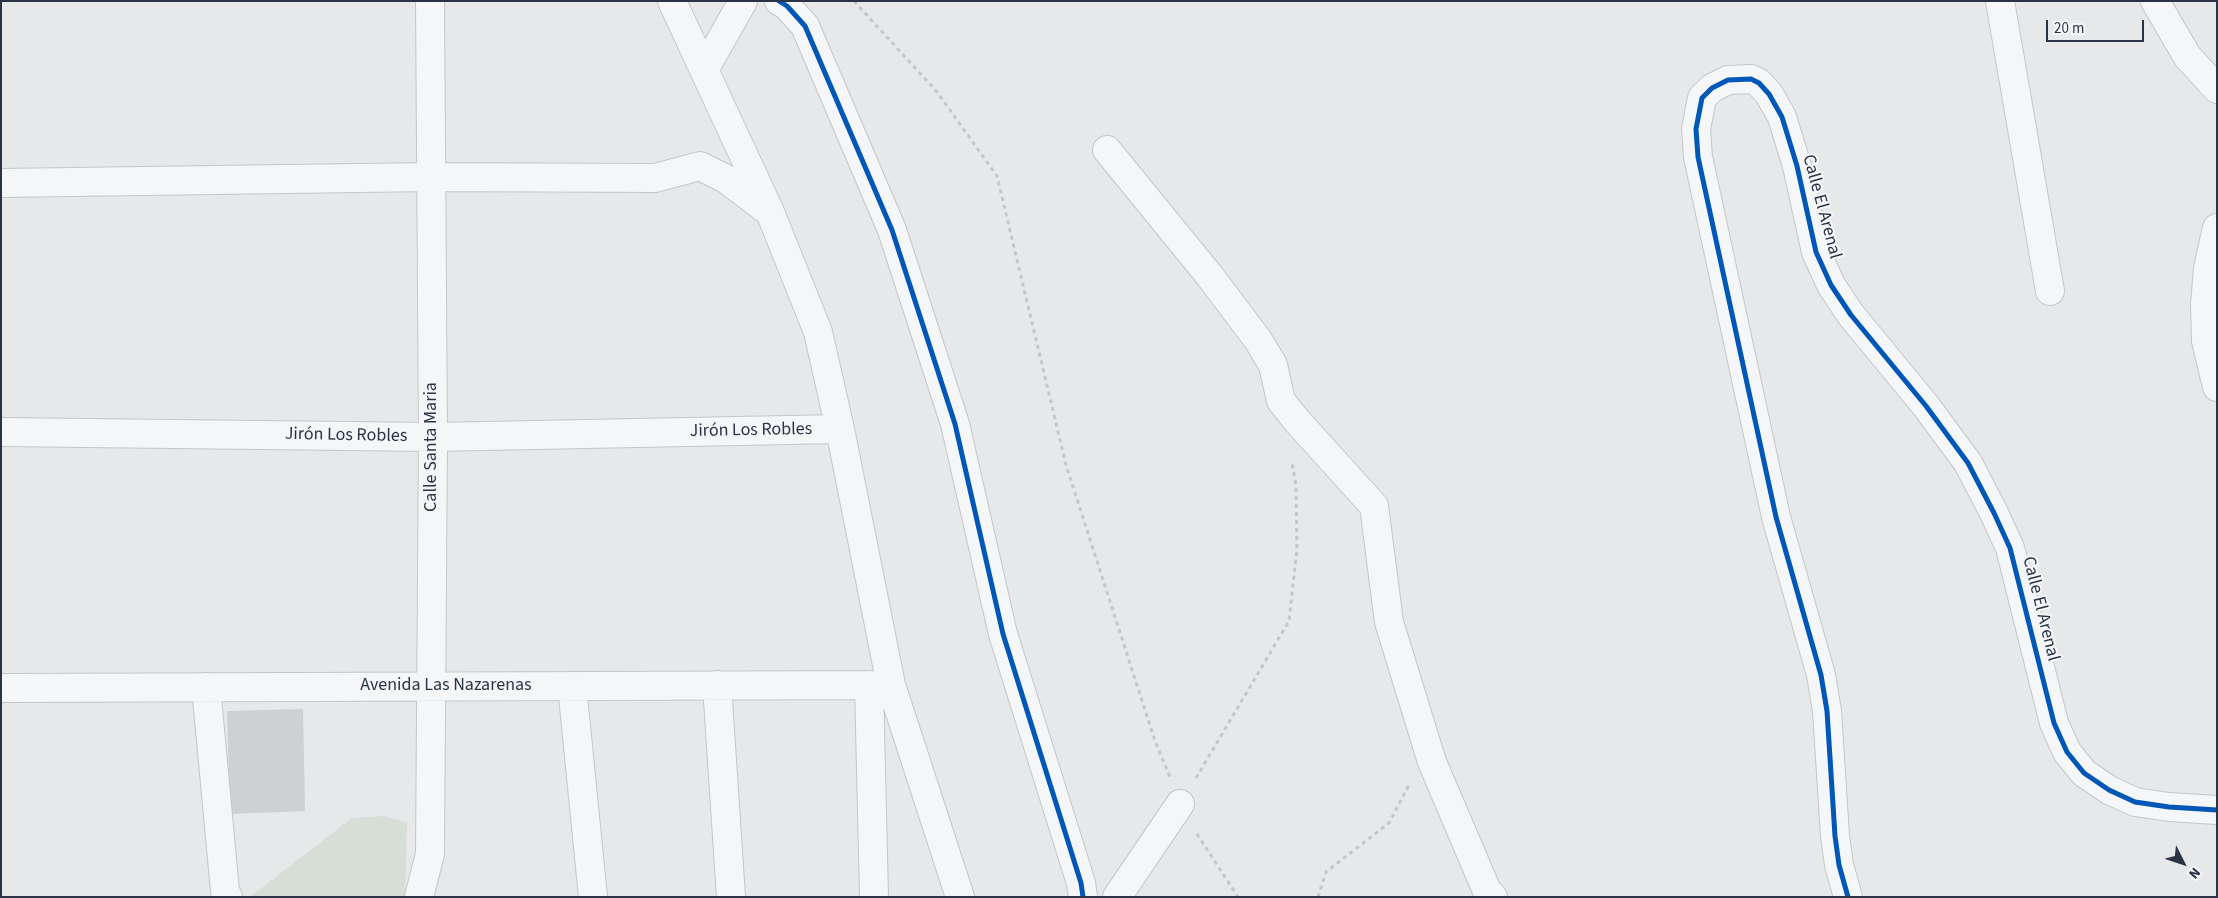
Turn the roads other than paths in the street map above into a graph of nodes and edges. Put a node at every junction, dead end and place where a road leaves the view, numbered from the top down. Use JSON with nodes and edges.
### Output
{"nodes":[{"id":1,"x":430,"y":1,"type":"edge"},
{"id":2,"x":672,"y":1,"type":"edge"},
{"id":3,"x":742,"y":1,"type":"edge"},
{"id":4,"x":779,"y":1,"type":"edge"},
{"id":5,"x":2000,"y":1,"type":"edge"},
{"id":6,"x":2156,"y":1,"type":"edge"},
{"id":7,"x":704,"y":70,"type":"junction"},
{"id":8,"x":2217,"y":89,"type":"edge"},
{"id":9,"x":1107,"y":150,"type":"dead end"},
{"id":10,"x":430,"y":177,"type":"junction"},
{"id":11,"x":1,"y":183,"type":"edge"},
{"id":12,"x":770,"y":212,"type":"junction"},
{"id":13,"x":2217,"y":228,"type":"edge"},
{"id":14,"x":2050,"y":291,"type":"dead end"},
{"id":15,"x":2217,"y":387,"type":"edge"},
{"id":16,"x":840,"y":429,"type":"junction"},
{"id":17,"x":1,"y":432,"type":"edge"},
{"id":18,"x":433,"y":437,"type":"junction"},
{"id":19,"x":718,"y":685,"type":"junction"},
{"id":20,"x":880,"y":685,"type":"junction"},
{"id":21,"x":430,"y":686,"type":"junction"},
{"id":22,"x":572,"y":686,"type":"junction"},
{"id":23,"x":206,"y":687,"type":"junction"},
{"id":24,"x":1,"y":688,"type":"edge"},
{"id":25,"x":1180,"y":804,"type":"road end"},
{"id":26,"x":2217,"y":810,"type":"edge"},
{"id":27,"x":420,"y":894,"type":"edge"},
{"id":28,"x":228,"y":897,"type":"edge"},
{"id":29,"x":593,"y":897,"type":"edge"},
{"id":30,"x":731,"y":897,"type":"edge"},
{"id":31,"x":874,"y":897,"type":"edge"},
{"id":32,"x":960,"y":897,"type":"edge"},
{"id":33,"x":1083,"y":897,"type":"edge"},
{"id":34,"x":1116,"y":897,"type":"edge"},
{"id":35,"x":1493,"y":897,"type":"edge"},
{"id":36,"x":1848,"y":897,"type":"edge"}],
"edges":[{"from":1,"to":10,"type":"street","name":"Calle Santa Maria"},
{"from":2,"to":7,"type":"street"},
{"from":3,"to":7,"type":"street"},
{"from":4,"to":33,"type":"street"},
{"from":5,"to":14,"type":"street"},
{"from":6,"to":8,"type":"street"},
{"from":7,"to":12,"type":"street"},
{"from":9,"to":35,"type":"street"},
{"from":10,"to":11,"type":"street"},
{"from":10,"to":12,"type":"street"},
{"from":10,"to":18,"type":"street","name":"Calle Santa Maria"},
{"from":12,"to":16,"type":"street"},
{"from":13,"to":15,"type":"street"},
{"from":16,"to":18,"type":"street","name":"Jirón Los Robles"},
{"from":16,"to":20,"type":"street"},
{"from":17,"to":18,"type":"street","name":"Jirón Los Robles"},
{"from":18,"to":21,"type":"street","name":"Calle Santa Maria"},
{"from":19,"to":20,"type":"street","name":"Avenida Las Nazarenas"},
{"from":19,"to":22,"type":"street","name":"Avenida Las Nazarenas"},
{"from":19,"to":30,"type":"street"},
{"from":20,"to":31,"type":"street"},
{"from":20,"to":32,"type":"street"},
{"from":21,"to":22,"type":"street","name":"Avenida Las Nazarenas"},
{"from":21,"to":23,"type":"street","name":"Avenida Las Nazarenas"},
{"from":21,"to":27,"type":"street","name":"Calle Santa Maria"},
{"from":22,"to":29,"type":"street"},
{"from":23,"to":24,"type":"street","name":"Avenida Las Nazarenas"},
{"from":23,"to":28,"type":"street"},
{"from":25,"to":34,"type":"street"},
{"from":26,"to":36,"type":"street","name":"Calle El Arenal"}]}
